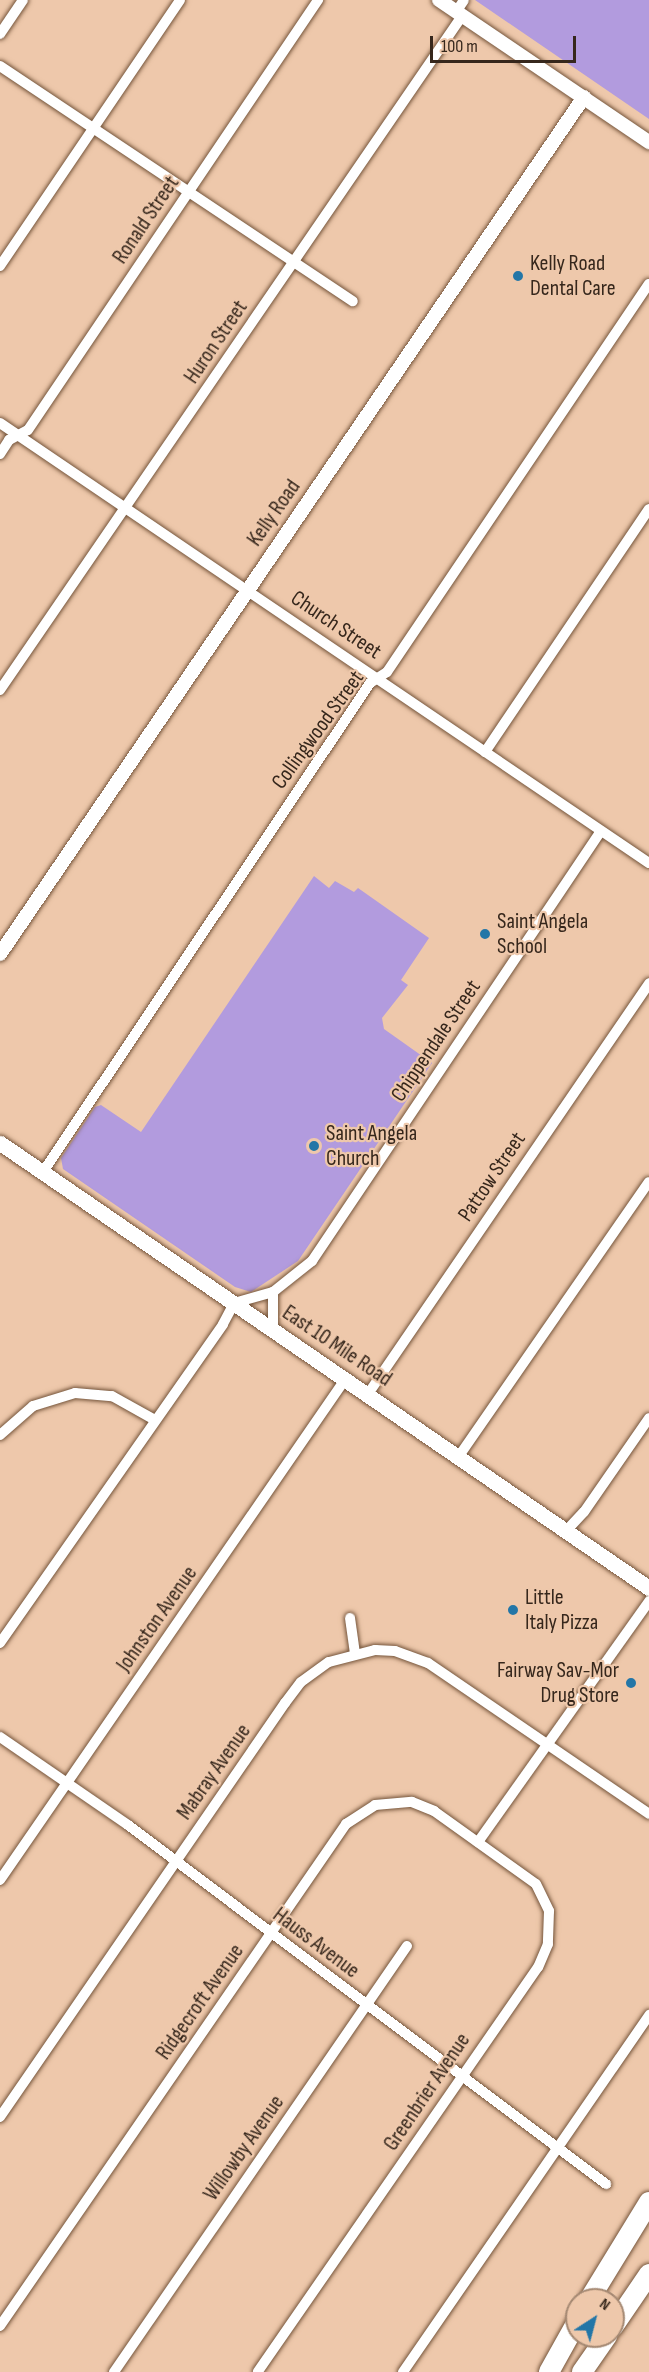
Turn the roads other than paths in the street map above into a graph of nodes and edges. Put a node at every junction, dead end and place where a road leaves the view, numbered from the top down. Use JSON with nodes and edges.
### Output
{"nodes":[{"id":1,"x":23,"y":0,"type":"edge"},
{"id":2,"x":180,"y":0,"type":"edge"},
{"id":3,"x":318,"y":0,"type":"edge"},
{"id":4,"x":439,"y":0,"type":"edge"},
{"id":5,"x":461,"y":9,"type":"edge"},
{"id":6,"x":0,"y":34,"type":"edge"},
{"id":7,"x":0,"y":66,"type":"edge"},
{"id":8,"x":584,"y":97,"type":"junction"},
{"id":9,"x":93,"y":128,"type":"junction"},
{"id":10,"x":649,"y":142,"type":"edge"},
{"id":11,"x":189,"y":191,"type":"junction"},
{"id":12,"x":293,"y":263,"type":"junction"},
{"id":13,"x":0,"y":266,"type":"edge"},
{"id":14,"x":649,"y":284,"type":"edge"},
{"id":15,"x":353,"y":301,"type":"dead end"},
{"id":16,"x":0,"y":423,"type":"edge"},
{"id":17,"x":19,"y":436,"type":"junction"},
{"id":18,"x":0,"y":454,"type":"edge"},
{"id":19,"x":127,"y":508,"type":"junction"},
{"id":20,"x":649,"y":509,"type":"edge"},
{"id":21,"x":247,"y":588,"type":"junction"},
{"id":22,"x":378,"y":677,"type":"junction"},
{"id":23,"x":0,"y":690,"type":"edge"},
{"id":24,"x":485,"y":752,"type":"junction"},
{"id":25,"x":601,"y":831,"type":"junction"},
{"id":26,"x":649,"y":863,"type":"edge"},
{"id":27,"x":0,"y":954,"type":"edge"},
{"id":28,"x":649,"y":983,"type":"edge"},
{"id":29,"x":0,"y":1143,"type":"edge"},
{"id":30,"x":43,"y":1172,"type":"junction"},
{"id":31,"x":649,"y":1182,"type":"edge"},
{"id":32,"x":273,"y":1292,"type":"junction"},
{"id":33,"x":234,"y":1303,"type":"junction"},
{"id":34,"x":273,"y":1329,"type":"junction"},
{"id":35,"x":346,"y":1378,"type":"junction"},
{"id":36,"x":368,"y":1394,"type":"junction"},
{"id":37,"x":649,"y":1418,"type":"edge"},
{"id":38,"x":155,"y":1420,"type":"junction"},
{"id":39,"x":0,"y":1435,"type":"edge"},
{"id":40,"x":459,"y":1456,"type":"junction"},
{"id":41,"x":566,"y":1531,"type":"junction"},
{"id":42,"x":649,"y":1587,"type":"edge"},
{"id":43,"x":649,"y":1601,"type":"edge"},
{"id":44,"x":350,"y":1618,"type":"dead end"},
{"id":45,"x":0,"y":1642,"type":"edge"},
{"id":46,"x":355,"y":1652,"type":"junction"},
{"id":47,"x":0,"y":1737,"type":"edge"},
{"id":48,"x":546,"y":1744,"type":"junction"},
{"id":49,"x":67,"y":1783,"type":"junction"},
{"id":50,"x":649,"y":1814,"type":"edge"},
{"id":51,"x":478,"y":1842,"type":"junction"},
{"id":52,"x":176,"y":1861,"type":"junction"},
{"id":53,"x":0,"y":1880,"type":"edge"},
{"id":54,"x":271,"y":1934,"type":"junction"},
{"id":55,"x":407,"y":1946,"type":"dead end"},
{"id":56,"x":366,"y":2005,"type":"junction"},
{"id":57,"x":649,"y":2015,"type":"edge"},
{"id":58,"x":462,"y":2076,"type":"junction"},
{"id":59,"x":0,"y":2117,"type":"edge"},
{"id":60,"x":558,"y":2148,"type":"junction"},
{"id":61,"x":606,"y":2184,"type":"dead end"},
{"id":62,"x":649,"y":2202,"type":"edge"},
{"id":63,"x":649,"y":2226,"type":"edge"},
{"id":64,"x":649,"y":2274,"type":"edge"},
{"id":65,"x":649,"y":2281,"type":"edge"},
{"id":66,"x":596,"y":2288,"type":"edge"},
{"id":67,"x":606,"y":2288,"type":"edge"},
{"id":68,"x":625,"y":2309,"type":"edge"},
{"id":69,"x":625,"y":2311,"type":"edge"},
{"id":70,"x":0,"y":2326,"type":"edge"},
{"id":71,"x":565,"y":2343,"type":"edge"},
{"id":72,"x":565,"y":2348,"type":"edge"},
{"id":73,"x":598,"y":2348,"type":"edge"},
{"id":74,"x":114,"y":2372,"type":"edge"},
{"id":75,"x":258,"y":2372,"type":"edge"},
{"id":76,"x":403,"y":2372,"type":"edge"},
{"id":77,"x":549,"y":2372,"type":"edge"},
{"id":78,"x":582,"y":2372,"type":"edge"}],
"edges":[{"from":1,"to":6,"type":"street"},
{"from":2,"to":9,"type":"street"},
{"from":3,"to":11,"type":"street","name":"Ronald Street"},
{"from":4,"to":5,"type":"street"},
{"from":5,"to":8,"type":"street"},
{"from":5,"to":12,"type":"street","name":"Huron Street"},
{"from":7,"to":9,"type":"street"},
{"from":8,"to":10,"type":"street"},
{"from":8,"to":21,"type":"street","name":"Kelly Road"},
{"from":9,"to":11,"type":"street"},
{"from":9,"to":13,"type":"street"},
{"from":11,"to":12,"type":"street"},
{"from":11,"to":17,"type":"street","name":"Ronald Street"},
{"from":12,"to":15,"type":"street"},
{"from":12,"to":19,"type":"street","name":"Huron Street"},
{"from":14,"to":22,"type":"street","name":"Collingwood Street"},
{"from":16,"to":17,"type":"street","name":"Church Street"},
{"from":17,"to":18,"type":"street","name":"Ronald Street"},
{"from":17,"to":19,"type":"street","name":"Church Street"},
{"from":19,"to":21,"type":"street","name":"Church Street"},
{"from":19,"to":23,"type":"street","name":"Huron Street"},
{"from":20,"to":24,"type":"street"},
{"from":21,"to":22,"type":"street","name":"Church Street"},
{"from":21,"to":27,"type":"street","name":"Kelly Road"},
{"from":22,"to":24,"type":"street","name":"Church Street"},
{"from":22,"to":30,"type":"street","name":"Collingwood Street"},
{"from":24,"to":25,"type":"street","name":"Church Street"},
{"from":25,"to":26,"type":"street","name":"Church Street"},
{"from":25,"to":32,"type":"street","name":"Chippendale Street"},
{"from":28,"to":36,"type":"street","name":"Pattow Street"},
{"from":29,"to":30,"type":"main road","name":"East 10 Mile Road"},
{"from":30,"to":33,"type":"main road","name":"East 10 Mile Road"},
{"from":31,"to":40,"type":"street"},
{"from":32,"to":33,"type":"street","name":"Chippendale Street"},
{"from":32,"to":34,"type":"street"},
{"from":33,"to":34,"type":"main road","name":"East 10 Mile Road"},
{"from":33,"to":38,"type":"street"},
{"from":34,"to":35,"type":"main road","name":"East 10 Mile Road"},
{"from":35,"to":36,"type":"main road","name":"East 10 Mile Road"},
{"from":35,"to":49,"type":"street","name":"Johnston Avenue"},
{"from":36,"to":40,"type":"main road","name":"East 10 Mile Road"},
{"from":37,"to":41,"type":"street"},
{"from":38,"to":39,"type":"street"},
{"from":38,"to":45,"type":"street"},
{"from":40,"to":41,"type":"main road","name":"East 10 Mile Road"},
{"from":41,"to":42,"type":"main road","name":"East 10 Mile Road"},
{"from":43,"to":48,"type":"street"},
{"from":44,"to":46,"type":"street"},
{"from":46,"to":48,"type":"street","name":"Mabray Avenue"},
{"from":46,"to":52,"type":"street","name":"Mabray Avenue"},
{"from":47,"to":49,"type":"street","name":"Hauss Avenue"},
{"from":48,"to":50,"type":"street","name":"Mabray Avenue"},
{"from":48,"to":51,"type":"street"},
{"from":49,"to":52,"type":"street","name":"Hauss Avenue"},
{"from":49,"to":53,"type":"street","name":"Johnston Avenue"},
{"from":51,"to":54,"type":"street","name":"Ridgecroft Avenue"},
{"from":51,"to":58,"type":"street","name":"Greenbrier Avenue"},
{"from":52,"to":54,"type":"street","name":"Hauss Avenue"},
{"from":52,"to":59,"type":"street","name":"Mabray Avenue"},
{"from":54,"to":56,"type":"street","name":"Hauss Avenue"},
{"from":54,"to":70,"type":"street","name":"Ridgecroft Avenue"},
{"from":55,"to":56,"type":"street","name":"Willowby Avenue"},
{"from":56,"to":58,"type":"street","name":"Hauss Avenue"},
{"from":56,"to":74,"type":"street","name":"Willowby Avenue"},
{"from":57,"to":60,"type":"street"},
{"from":58,"to":60,"type":"street","name":"Hauss Avenue"},
{"from":58,"to":75,"type":"street","name":"Greenbrier Avenue"},
{"from":60,"to":61,"type":"street","name":"Hauss Avenue"},
{"from":60,"to":76,"type":"street"},
{"from":62,"to":66,"type":"highway"},
{"from":63,"to":67,"type":"highway"},
{"from":64,"to":68,"type":"highway"},
{"from":65,"to":69,"type":"highway"},
{"from":71,"to":77,"type":"highway"},
{"from":72,"to":77,"type":"highway"},
{"from":73,"to":78,"type":"highway"}]}
